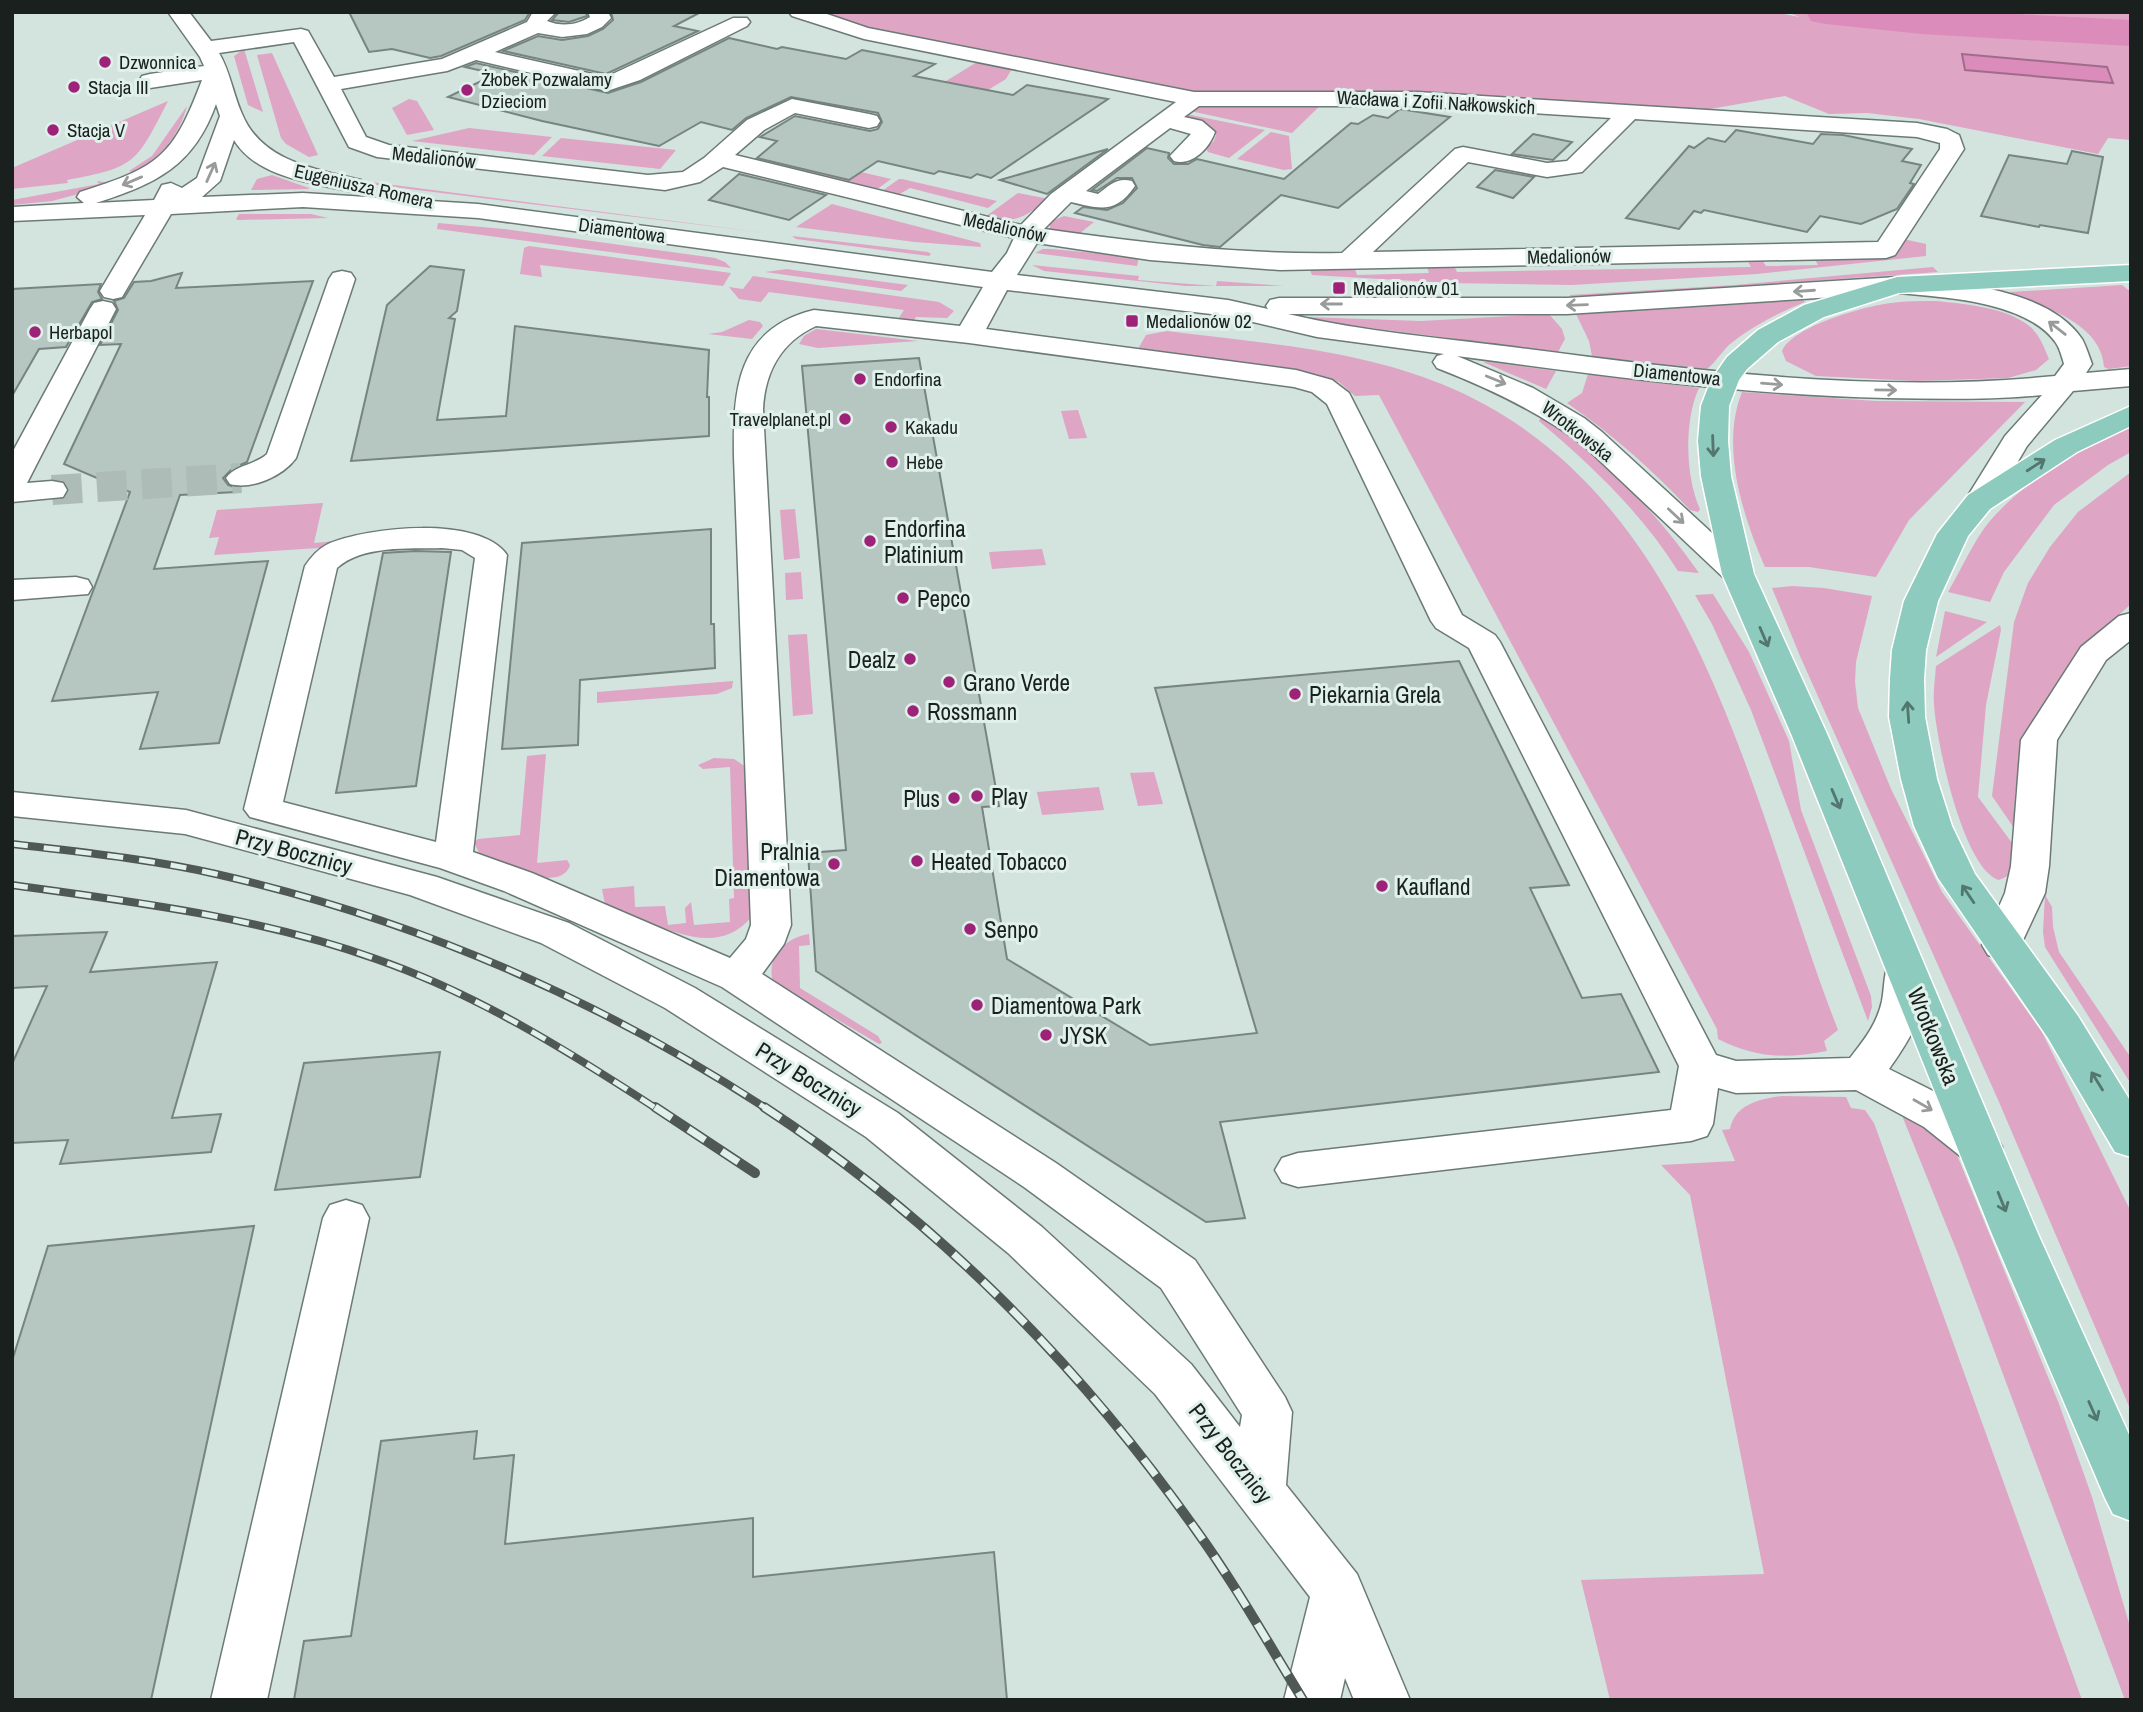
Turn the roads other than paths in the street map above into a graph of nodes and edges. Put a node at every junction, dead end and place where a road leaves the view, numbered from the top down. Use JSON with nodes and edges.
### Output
{"nodes":[{"id":1,"x":177,"y":12,"type":"edge"},
{"id":2,"x":598,"y":12,"type":"edge"},
{"id":3,"x":799,"y":12,"type":"edge"},
{"id":4,"x":542,"y":19,"type":"edge"},
{"id":5,"x":740,"y":22,"type":"dead end"},
{"id":6,"x":206,"y":48,"type":"junction"},
{"id":7,"x":473,"y":53,"type":"junction"},
{"id":8,"x":217,"y":71,"type":"junction"},
{"id":9,"x":150,"y":80,"type":"dead end"},
{"id":10,"x":327,"y":85,"type":"junction"},
{"id":11,"x":1194,"y":99,"type":"junction"},
{"id":12,"x":1629,"y":113,"type":"junction"},
{"id":13,"x":231,"y":116,"type":"junction"},
{"id":14,"x":1166,"y":120,"type":"junction"},
{"id":15,"x":869,"y":121,"type":"dead end"},
{"id":16,"x":186,"y":141,"type":"junction"},
{"id":17,"x":1182,"y":156,"type":"dead end"},
{"id":18,"x":717,"y":158,"type":"junction"},
{"id":19,"x":1123,"y":186,"type":"dead end"},
{"id":20,"x":1067,"y":194,"type":"junction"},
{"id":21,"x":164,"y":206,"type":"junction"},
{"id":22,"x":478,"y":211,"type":"junction"},
{"id":23,"x":41,"y":212,"type":"junction"},
{"id":24,"x":12,"y":214,"type":"edge"},
{"id":25,"x":1028,"y":234,"type":"junction"},
{"id":26,"x":1886,"y":250,"type":"joint"},
{"id":27,"x":1351,"y":260,"type":"junction"},
{"id":28,"x":2131,"y":273,"type":"edge"},
{"id":29,"x":342,"y":279,"type":"dead end"},
{"id":30,"x":999,"y":281,"type":"junction"},
{"id":31,"x":1897,"y":285,"type":"junction"},
{"id":32,"x":1228,"y":308,"type":"junction"},
{"id":33,"x":969,"y":334,"type":"junction"},
{"id":34,"x":1387,"y":339,"type":"junction"},
{"id":35,"x":2131,"y":377,"type":"edge"},
{"id":36,"x":1725,"y":380,"type":"junction"},
{"id":37,"x":2065,"y":385,"type":"junction"},
{"id":38,"x":2131,"y":415,"type":"edge"},
{"id":39,"x":241,"y":478,"type":"tunnel mouth"},
{"id":40,"x":12,"y":482,"type":"edge"},
{"id":41,"x":52,"y":490,"type":"tunnel mouth"},
{"id":42,"x":12,"y":492,"type":"edge"},
{"id":43,"x":1979,"y":502,"type":"junction"},
{"id":44,"x":1738,"y":574,"type":"junction"},
{"id":45,"x":76,"y":587,"type":"dead end"},
{"id":46,"x":12,"y":590,"type":"edge"},
{"id":47,"x":2131,"y":623,"type":"edge"},
{"id":48,"x":12,"y":804,"type":"edge"},
{"id":49,"x":453,"y":859,"type":"junction"},
{"id":50,"x":2002,"y":945,"type":"junction"},
{"id":51,"x":1906,"y":968,"type":"junction"},
{"id":52,"x":737,"y":977,"type":"junction"},
{"id":53,"x":1700,"y":1066,"type":"junction"},
{"id":54,"x":1862,"y":1074,"type":"junction"},
{"id":55,"x":2131,"y":1140,"type":"edge"},
{"id":56,"x":1980,"y":1147,"type":"junction"},
{"id":57,"x":1298,"y":1170,"type":"dead end"},
{"id":58,"x":346,"y":1218,"type":"dead end"},
{"id":59,"x":1260,"y":1490,"type":"junction"},
{"id":60,"x":2131,"y":1498,"type":"edge"},
{"id":61,"x":1338,"y":1592,"type":"junction"},
{"id":62,"x":239,"y":1700,"type":"edge"},
{"id":63,"x":1312,"y":1700,"type":"edge"},
{"id":64,"x":1382,"y":1700,"type":"edge"}],
"edges":[{"from":1,"to":6,"type":"street","name":"Eugeniusza Romera"},
{"from":2,"to":4,"type":"street"},
{"from":3,"to":11,"type":"street","name":"Wacława i Zofii Nałkowskich"},
{"from":4,"to":7,"type":"street"},
{"from":5,"to":7,"type":"street"},
{"from":6,"to":8,"type":"street","name":"Eugeniusza Romera"},
{"from":6,"to":10,"type":"street","name":"Medalionów"},
{"from":7,"to":10,"type":"street"},
{"from":8,"to":9,"type":"street"},
{"from":8,"to":13,"type":"street","name":"Eugeniusza Romera"},
{"from":8,"to":16,"type":"street"},
{"from":10,"to":18,"type":"street","name":"Medalionów"},
{"from":11,"to":12,"type":"street","name":"Wacława i Zofii Nałkowskich"},
{"from":11,"to":14,"type":"street"},
{"from":12,"to":26,"type":"street","name":"Wacława i Zofii Nałkowskich"},
{"from":12,"to":27,"type":"street"},
{"from":21,"to":13,"type":"street","one_way":true},
{"from":13,"to":22,"type":"street","name":"Eugeniusza Romera"},
{"from":14,"to":17,"type":"street"},
{"from":14,"to":20,"type":"street"},
{"from":15,"to":18,"type":"street"},
{"from":16,"to":21,"type":"street"},
{"from":16,"to":23,"type":"street","one_way":true},
{"from":18,"to":25,"type":"street","name":"Medalionów"},
{"from":19,"to":20,"type":"street"},
{"from":20,"to":25,"type":"street"},
{"from":21,"to":22,"type":"street","name":"Diamentowa"},
{"from":21,"to":23,"type":"street","name":"Diamentowa"},
{"from":21,"to":40,"type":"street"},
{"from":22,"to":30,"type":"street","name":"Diamentowa"},
{"from":23,"to":24,"type":"street","name":"Diamentowa"},
{"from":25,"to":27,"type":"street","name":"Medalionów"},
{"from":25,"to":30,"type":"street"},
{"from":26,"to":27,"type":"street","name":"Medalionów"},
{"from":28,"to":31,"type":"main road","name":"Diamentowa"},
{"from":29,"to":39,"type":"street"},
{"from":30,"to":32,"type":"street","name":"Diamentowa"},
{"from":30,"to":33,"type":"street"},
{"from":31,"to":32,"type":"street","name":"Diamentowa","one_way":true},
{"from":31,"to":36,"type":"main road","name":"Wrotkowska"},
{"from":37,"to":31,"type":"street","one_way":true},
{"from":32,"to":34,"type":"street","name":"Diamentowa"},
{"from":33,"to":52,"type":"street"},
{"from":33,"to":53,"type":"street"},
{"from":34,"to":36,"type":"street","name":"Diamentowa"},
{"from":34,"to":44,"type":"street","name":"Wrotkowska","one_way":true},
{"from":35,"to":37,"type":"street","name":"Diamentowa"},
{"from":36,"to":37,"type":"street","name":"Diamentowa","one_way":true},
{"from":36,"to":44,"type":"main road","name":"Wrotkowska","one_way":true},
{"from":37,"to":43,"type":"street"},
{"from":43,"to":38,"type":"main road","one_way":true},
{"from":41,"to":42,"type":"street"},
{"from":50,"to":43,"type":"main road","one_way":true},
{"from":44,"to":51,"type":"main road","name":"Wrotkowska","one_way":true},
{"from":45,"to":46,"type":"street"},
{"from":47,"to":50,"type":"street"},
{"from":48,"to":59,"type":"street","name":"Przy Bocznicy"},
{"from":49,"to":49,"type":"street"},
{"from":49,"to":52,"type":"street"},
{"from":55,"to":50,"type":"main road","one_way":true},
{"from":51,"to":54,"type":"street"},
{"from":51,"to":56,"type":"main road","name":"Wrotkowska"},
{"from":52,"to":59,"type":"street"},
{"from":53,"to":54,"type":"street"},
{"from":53,"to":57,"type":"street"},
{"from":54,"to":56,"type":"street","one_way":true},
{"from":56,"to":60,"type":"main road","name":"Wrotkowska","one_way":true},
{"from":58,"to":62,"type":"street"},
{"from":59,"to":61,"type":"street","name":"Przy Bocznicy"},
{"from":61,"to":63,"type":"street"},
{"from":61,"to":64,"type":"street","name":"Przy Bocznicy"}]}
